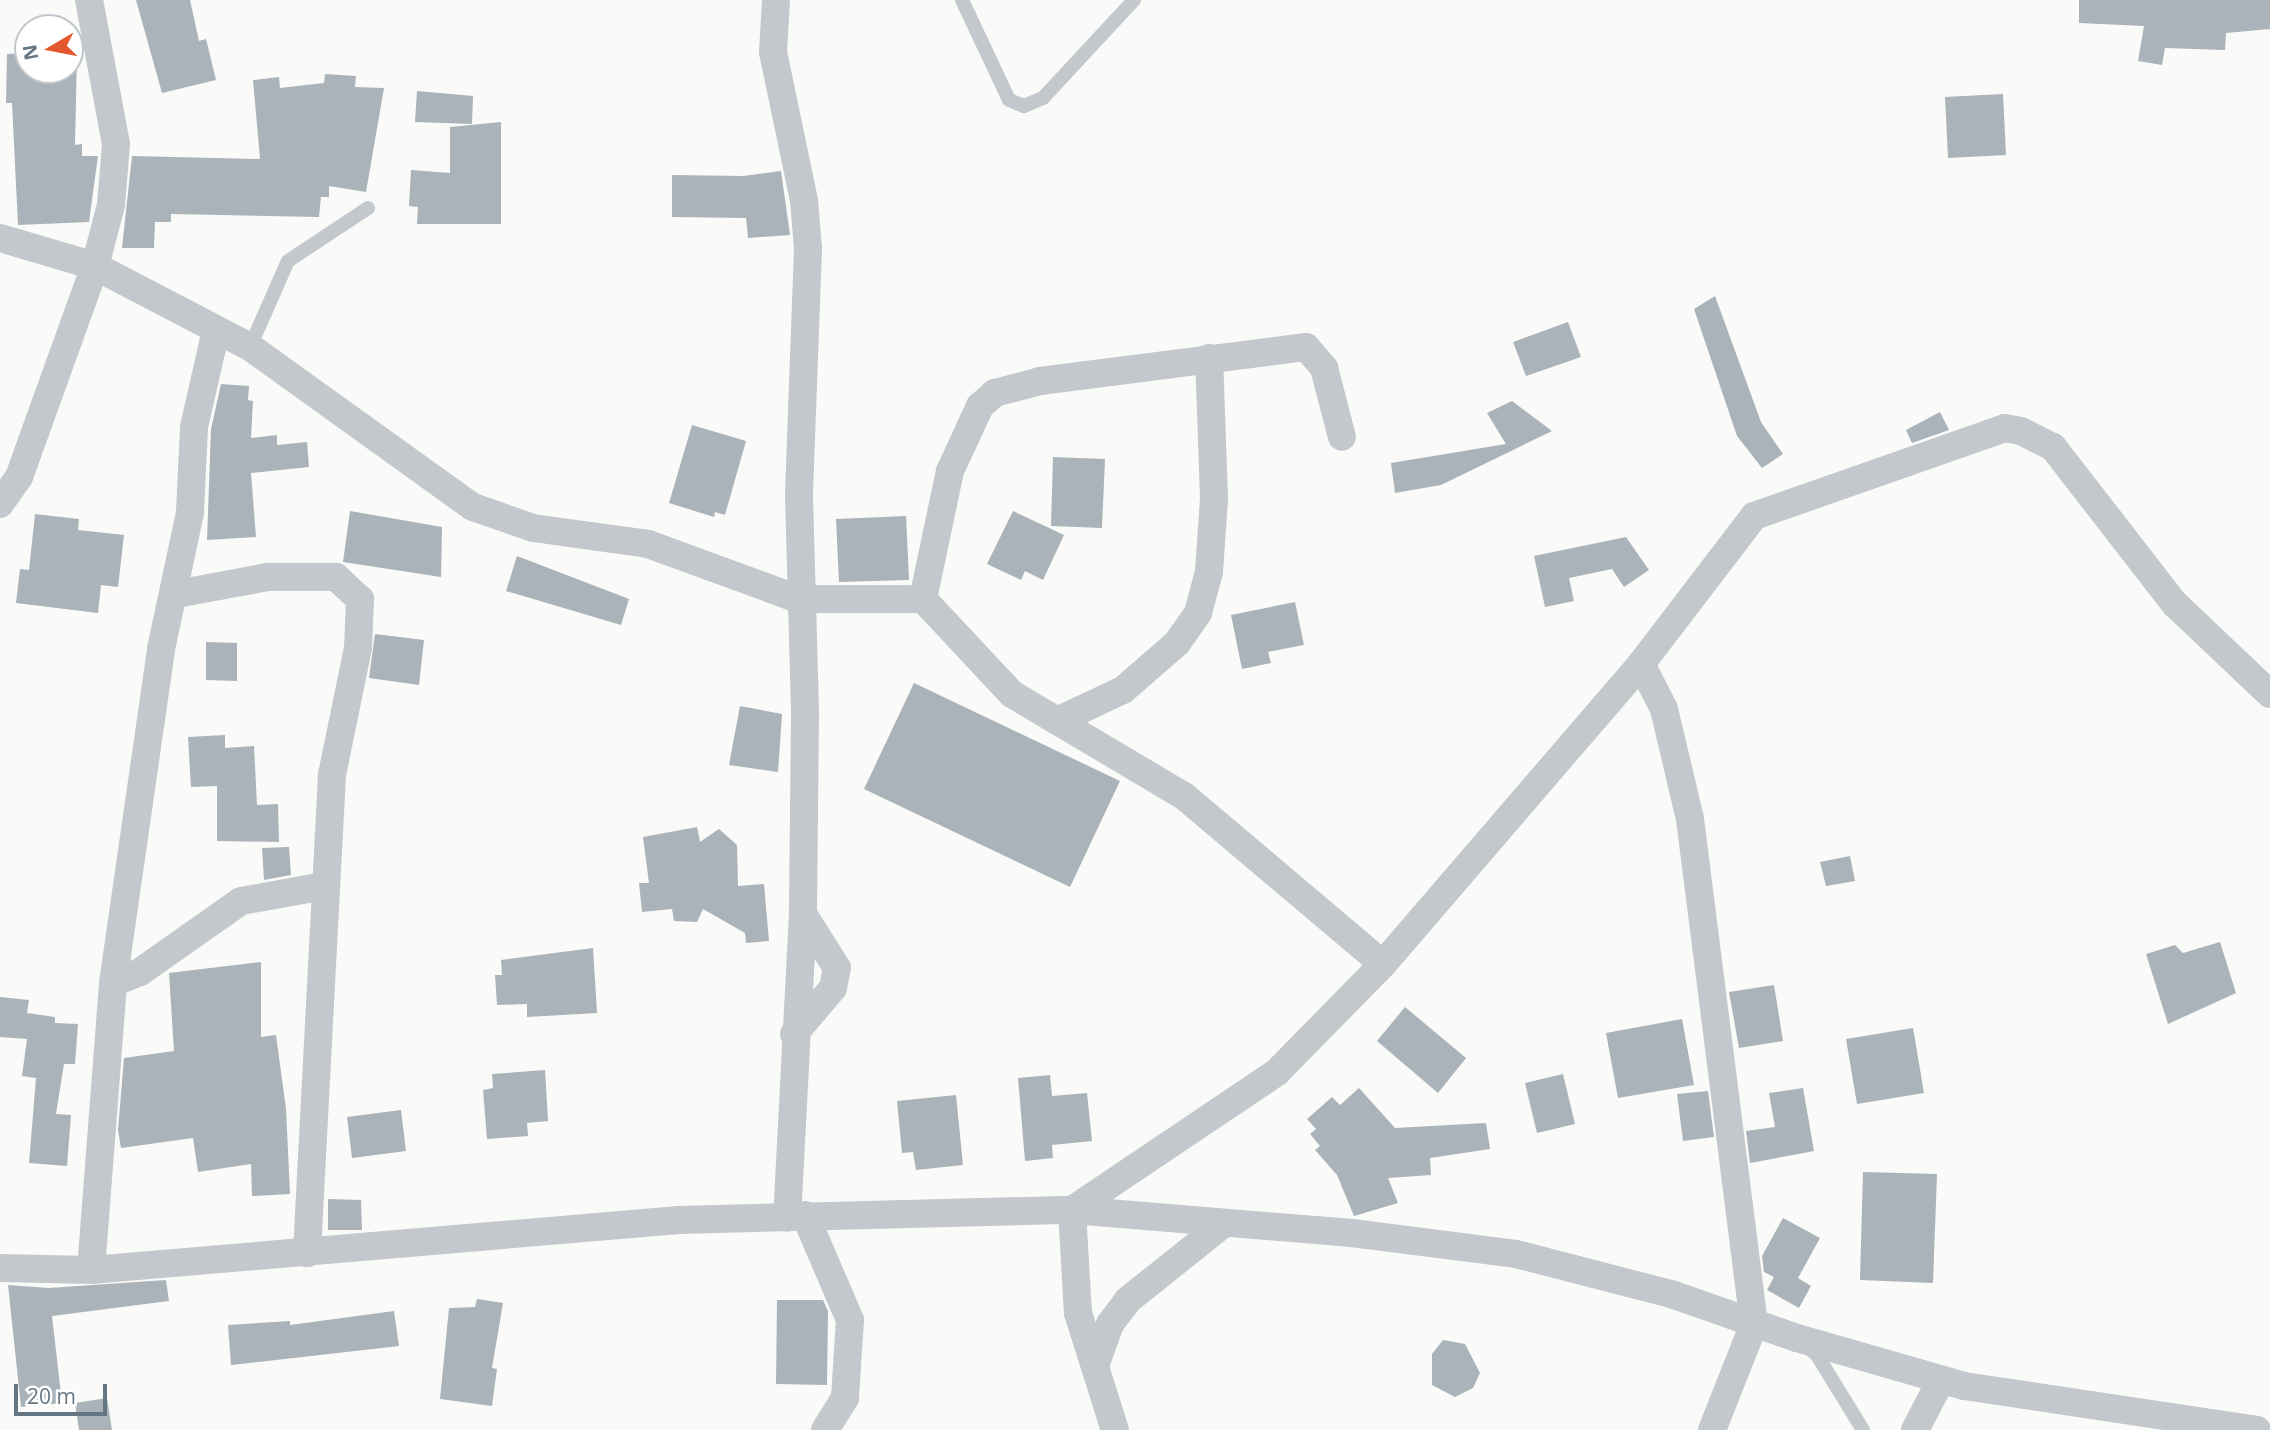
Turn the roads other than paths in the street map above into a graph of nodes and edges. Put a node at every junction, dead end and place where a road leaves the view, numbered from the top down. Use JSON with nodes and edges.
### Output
{"nodes":[{"id":1,"x":89,"y":0,"type":"edge"},
{"id":2,"x":776,"y":0,"type":"edge"},
{"id":3,"x":962,"y":0,"type":"edge"},
{"id":4,"x":1134,"y":0,"type":"edge"},
{"id":5,"x":368,"y":208,"type":"dead end"},
{"id":6,"x":0,"y":238,"type":"edge"},
{"id":7,"x":95,"y":266,"type":"junction"},
{"id":8,"x":216,"y":330,"type":"junction"},
{"id":9,"x":250,"y":347,"type":"junction"},
{"id":10,"x":1209,"y":358,"type":"junction"},
{"id":11,"x":1342,"y":437,"type":"dead end"},
{"id":12,"x":0,"y":503,"type":"edge"},
{"id":13,"x":176,"y":594,"type":"junction"},
{"id":14,"x":798,"y":599,"type":"junction"},
{"id":15,"x":923,"y":599,"type":"junction"},
{"id":16,"x":1641,"y":664,"type":"junction"},
{"id":17,"x":2270,"y":694,"type":"edge"},
{"id":18,"x":1057,"y":721,"type":"junction"},
{"id":19,"x":324,"y":886,"type":"junction"},
{"id":20,"x":803,"y":914,"type":"junction"},
{"id":21,"x":1383,"y":964,"type":"junction"},
{"id":22,"x":113,"y":983,"type":"junction"},
{"id":23,"x":794,"y":1034,"type":"junction"},
{"id":24,"x":1072,"y":1210,"type":"junction"},
{"id":25,"x":796,"y":1217,"type":"junction"},
{"id":26,"x":1222,"y":1225,"type":"junction"},
{"id":27,"x":307,"y":1253,"type":"junction"},
{"id":28,"x":0,"y":1268,"type":"edge"},
{"id":29,"x":91,"y":1270,"type":"junction"},
{"id":30,"x":1754,"y":1324,"type":"junction"},
{"id":31,"x":1797,"y":1338,"type":"junction"},
{"id":32,"x":1095,"y":1366,"type":"junction"},
{"id":33,"x":1941,"y":1380,"type":"junction"},
{"id":34,"x":825,"y":1430,"type":"edge"},
{"id":35,"x":1115,"y":1430,"type":"edge"},
{"id":36,"x":1712,"y":1430,"type":"edge"},
{"id":37,"x":1863,"y":1430,"type":"edge"},
{"id":38,"x":1915,"y":1430,"type":"edge"},
{"id":39,"x":2257,"y":1430,"type":"edge"}],
"edges":[{"from":1,"to":7,"type":"street"},
{"from":2,"to":14,"type":"street"},
{"from":3,"to":4,"type":"lane"},
{"from":5,"to":9,"type":"lane"},
{"from":6,"to":7,"type":"street"},
{"from":7,"to":8,"type":"street"},
{"from":7,"to":12,"type":"street"},
{"from":8,"to":9,"type":"street"},
{"from":8,"to":13,"type":"street"},
{"from":9,"to":14,"type":"street"},
{"from":10,"to":11,"type":"street"},
{"from":10,"to":15,"type":"street"},
{"from":10,"to":18,"type":"street"},
{"from":13,"to":19,"type":"street"},
{"from":13,"to":22,"type":"street"},
{"from":14,"to":15,"type":"street"},
{"from":14,"to":20,"type":"street"},
{"from":15,"to":18,"type":"street"},
{"from":16,"to":17,"type":"street"},
{"from":16,"to":21,"type":"street"},
{"from":16,"to":30,"type":"street"},
{"from":18,"to":21,"type":"street"},
{"from":19,"to":22,"type":"street"},
{"from":19,"to":27,"type":"street"},
{"from":20,"to":23,"type":"street"},
{"from":20,"to":23,"type":"street"},
{"from":21,"to":24,"type":"street"},
{"from":22,"to":29,"type":"street"},
{"from":23,"to":25,"type":"street"},
{"from":24,"to":25,"type":"street"},
{"from":24,"to":26,"type":"street"},
{"from":24,"to":32,"type":"street"},
{"from":25,"to":27,"type":"street"},
{"from":25,"to":34,"type":"street"},
{"from":26,"to":30,"type":"street"},
{"from":26,"to":32,"type":"street"},
{"from":27,"to":29,"type":"street"},
{"from":28,"to":29,"type":"street"},
{"from":30,"to":31,"type":"street"},
{"from":30,"to":36,"type":"street"},
{"from":31,"to":33,"type":"street"},
{"from":31,"to":37,"type":"lane"},
{"from":32,"to":35,"type":"street"},
{"from":33,"to":38,"type":"street"},
{"from":33,"to":39,"type":"street"}]}
